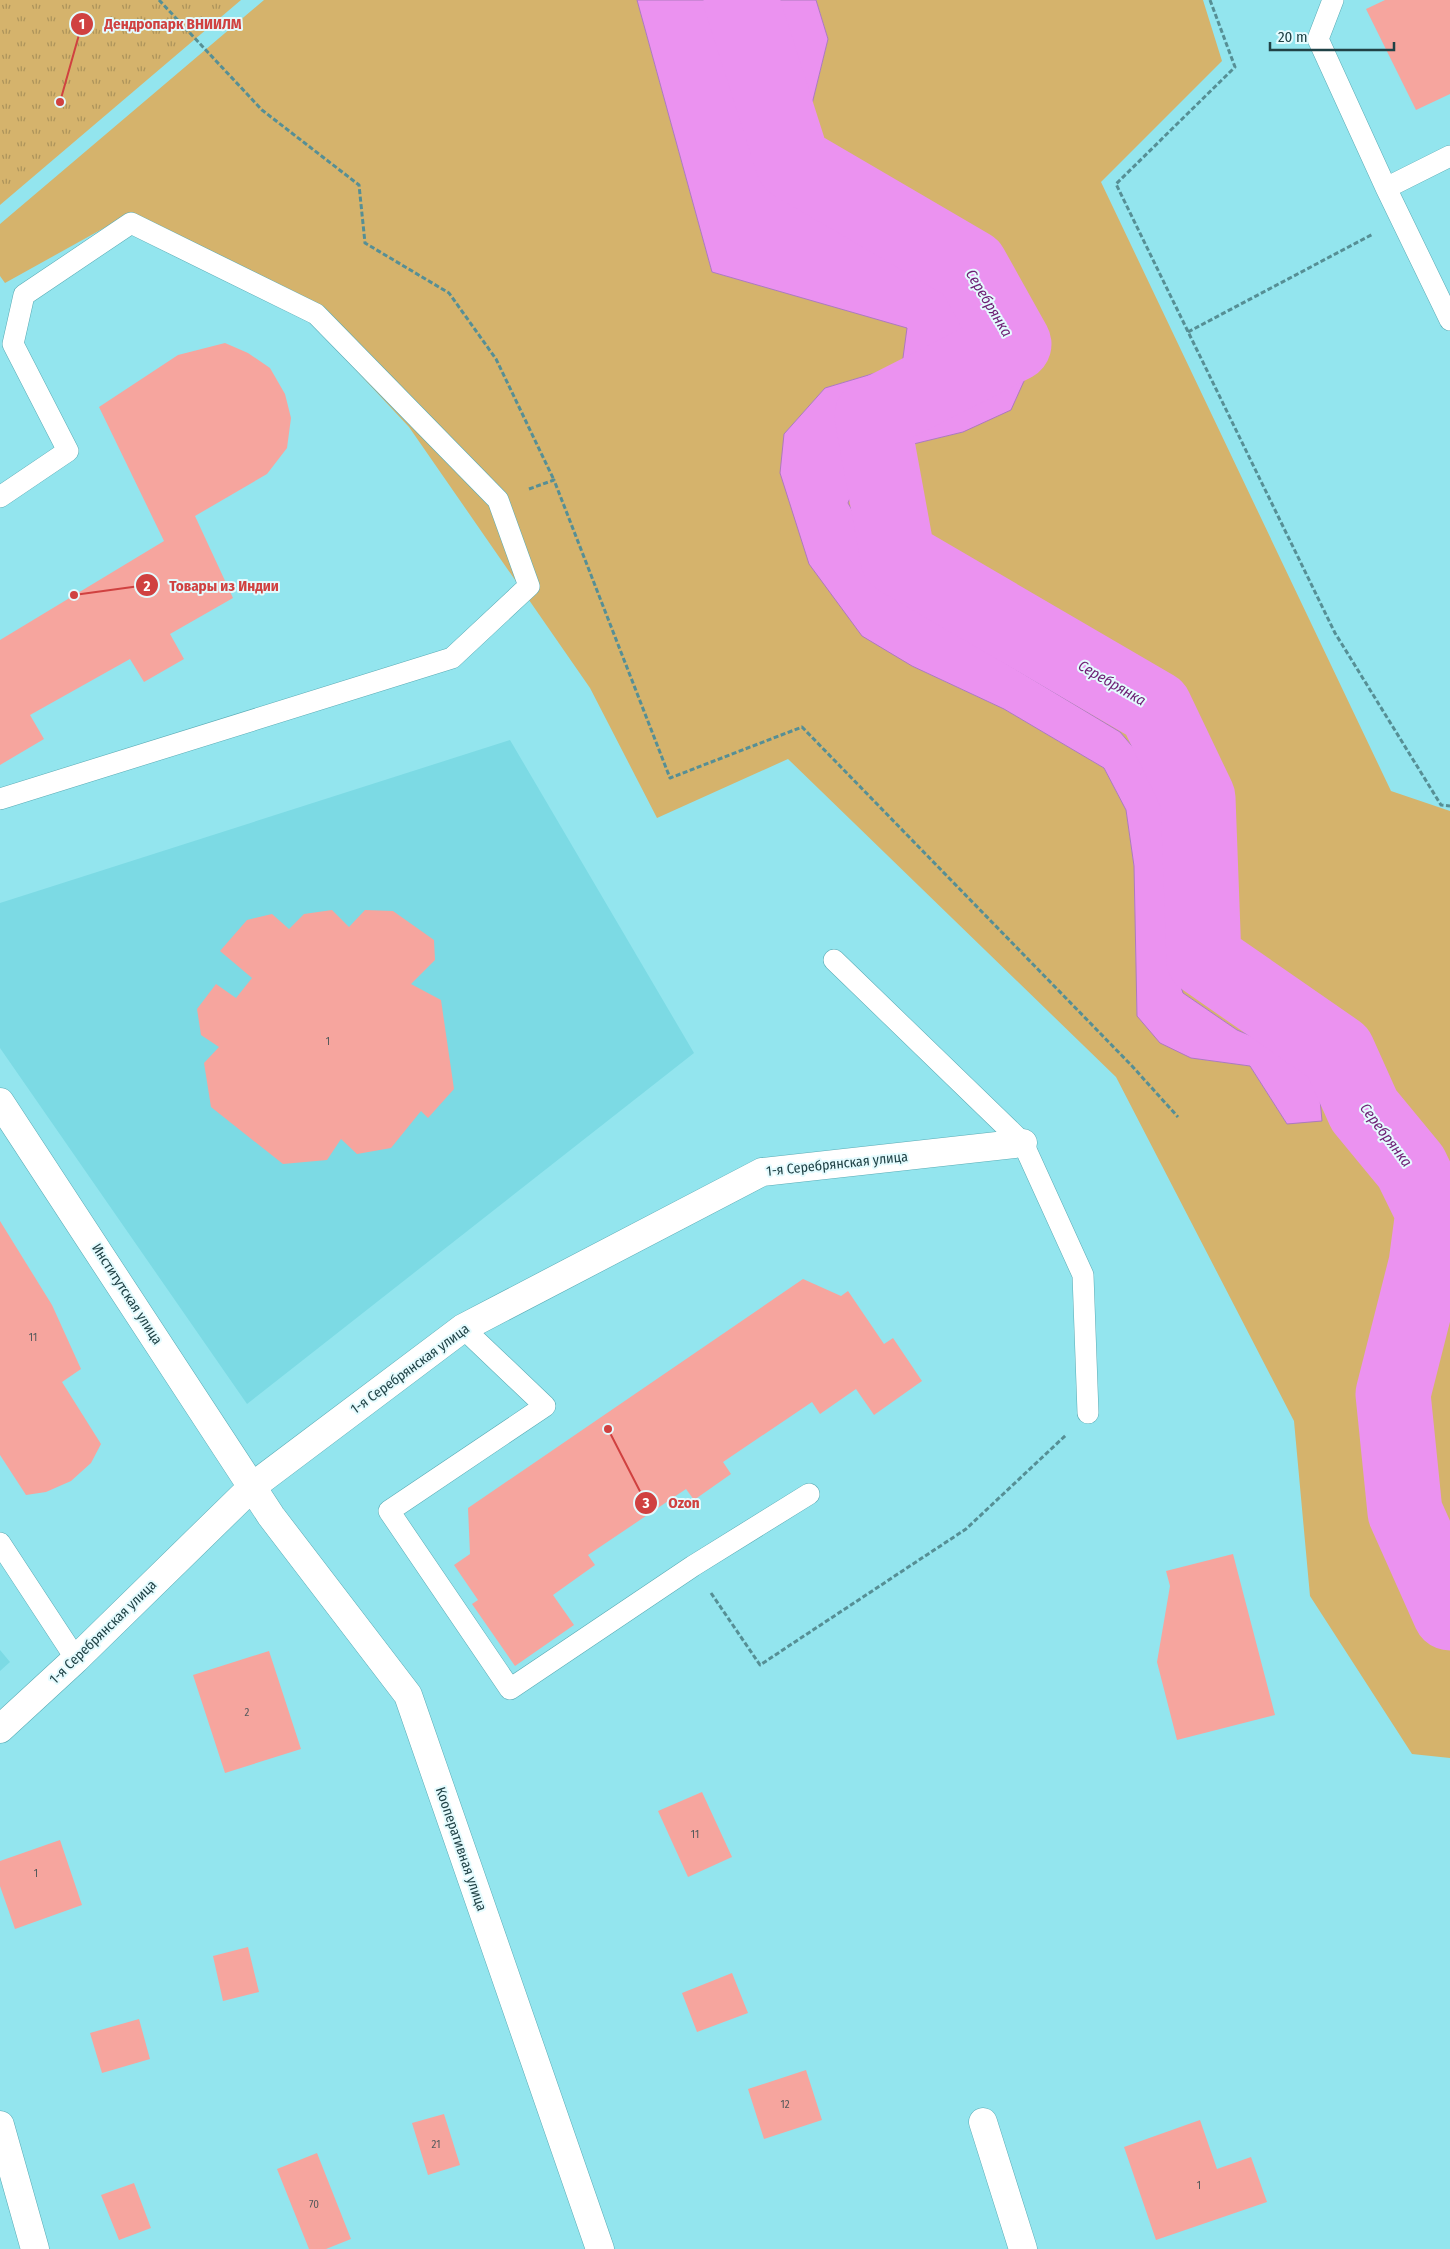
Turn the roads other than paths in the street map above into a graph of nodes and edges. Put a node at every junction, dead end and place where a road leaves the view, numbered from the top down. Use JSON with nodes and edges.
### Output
{"nodes":[{"id":1,"x":1334,"y":0,"type":"edge"},
{"id":2,"x":1450,"y":156,"type":"edge"},
{"id":3,"x":1386,"y":188,"type":"junction"},
{"id":4,"x":1450,"y":320,"type":"edge"},
{"id":5,"x":0,"y":497,"type":"edge"},
{"id":6,"x":0,"y":799,"type":"edge"},
{"id":7,"x":834,"y":960,"type":"dead end"},
{"id":8,"x":0,"y":1102,"type":"edge"},
{"id":9,"x":1023,"y":1143,"type":"junction"},
{"id":10,"x":463,"y":1328,"type":"junction"},
{"id":11,"x":1088,"y":1413,"type":"road end"},
{"id":12,"x":253,"y":1486,"type":"junction"},
{"id":13,"x":809,"y":1494,"type":"dead end"},
{"id":14,"x":0,"y":1543,"type":"edge"},
{"id":15,"x":76,"y":1659,"type":"junction"},
{"id":16,"x":0,"y":1729,"type":"edge"},
{"id":17,"x":983,"y":2122,"type":"dead end"},
{"id":18,"x":0,"y":2125,"type":"edge"},
{"id":19,"x":35,"y":2249,"type":"edge"},
{"id":20,"x":600,"y":2249,"type":"edge"},
{"id":21,"x":1023,"y":2249,"type":"edge"}],
"edges":[{"from":1,"to":3,"type":"lane"},
{"from":2,"to":3,"type":"lane"},
{"from":3,"to":4,"type":"lane"},
{"from":5,"to":6,"type":"lane"},
{"from":7,"to":9,"type":"lane"},
{"from":8,"to":12,"type":"street","name":"Институтская улица"},
{"from":9,"to":10,"type":"street","name":"1-я Серебрянская улица"},
{"from":9,"to":11,"type":"lane"},
{"from":10,"to":12,"type":"street","name":"1-я Серебрянская улица"},
{"from":10,"to":13,"type":"lane"},
{"from":12,"to":15,"type":"street","name":"1-я Серебрянская улица"},
{"from":12,"to":20,"type":"street","name":"Кооперативная улица"},
{"from":14,"to":15,"type":"lane"},
{"from":15,"to":16,"type":"street","name":"1-я Серебрянская улица"},
{"from":17,"to":21,"type":"street"},
{"from":18,"to":19,"type":"street"}]}
